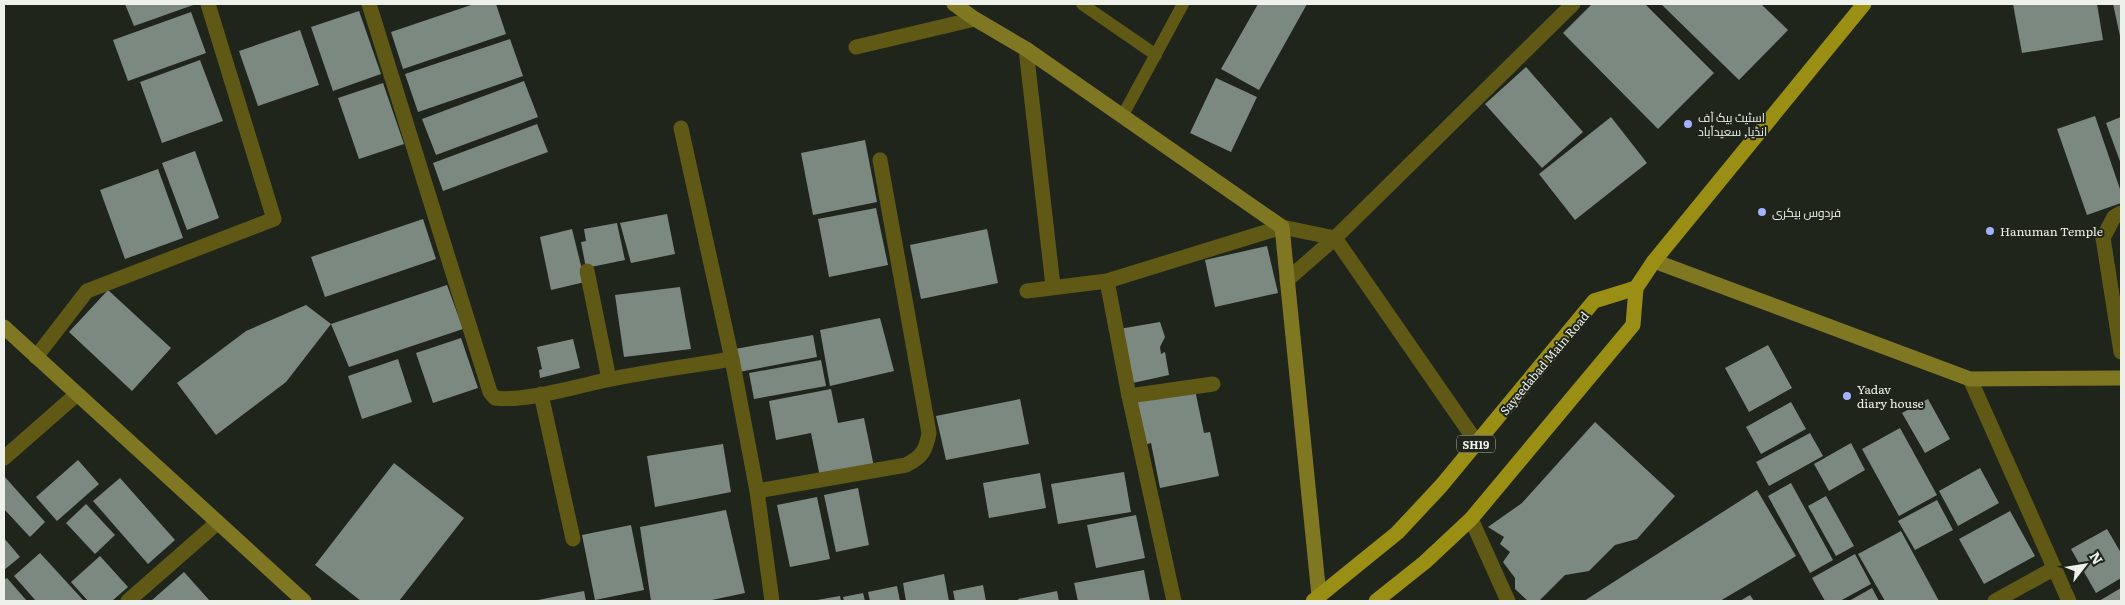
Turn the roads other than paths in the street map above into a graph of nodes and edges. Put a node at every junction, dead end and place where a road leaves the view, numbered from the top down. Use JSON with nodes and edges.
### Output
{"nodes":[{"id":1,"x":208,"y":4,"type":"edge"},
{"id":2,"x":369,"y":4,"type":"edge"},
{"id":3,"x":954,"y":4,"type":"edge"},
{"id":4,"x":1082,"y":4,"type":"edge"},
{"id":5,"x":1183,"y":4,"type":"edge"},
{"id":6,"x":1573,"y":4,"type":"edge"},
{"id":7,"x":1864,"y":4,"type":"edge"},
{"id":8,"x":974,"y":19,"type":"junction"},
{"id":9,"x":856,"y":47,"type":"dead end"},
{"id":10,"x":1026,"y":48,"type":"junction"},
{"id":11,"x":1156,"y":55,"type":"junction"},
{"id":12,"x":1123,"y":115,"type":"junction"},
{"id":13,"x":681,"y":128,"type":"dead end"},
{"id":14,"x":880,"y":160,"type":"dead end"},
{"id":15,"x":2121,"y":213,"type":"edge"},
{"id":16,"x":1282,"y":227,"type":"junction"},
{"id":17,"x":1335,"y":238,"type":"junction"},
{"id":18,"x":1654,"y":261,"type":"junction"},
{"id":19,"x":587,"y":271,"type":"dead end"},
{"id":20,"x":1107,"y":280,"type":"junction"},
{"id":21,"x":1287,"y":280,"type":"junction"},
{"id":22,"x":1053,"y":286,"type":"junction"},
{"id":23,"x":1636,"y":288,"type":"junction"},
{"id":24,"x":1027,"y":291,"type":"dead end"},
{"id":25,"x":4,"y":327,"type":"edge"},
{"id":26,"x":2121,"y":352,"type":"edge"},
{"id":27,"x":36,"y":357,"type":"junction"},
{"id":28,"x":732,"y":359,"type":"junction"},
{"id":29,"x":2121,"y":378,"type":"edge"},
{"id":30,"x":609,"y":379,"type":"junction"},
{"id":31,"x":1970,"y":379,"type":"junction"},
{"id":32,"x":1213,"y":384,"type":"dead end"},
{"id":33,"x":77,"y":394,"type":"junction"},
{"id":34,"x":541,"y":394,"type":"junction"},
{"id":35,"x":1129,"y":396,"type":"junction"},
{"id":36,"x":1477,"y":443,"type":"junction"},
{"id":37,"x":4,"y":458,"type":"edge"},
{"id":38,"x":757,"y":491,"type":"junction"},
{"id":39,"x":1471,"y":519,"type":"junction"},
{"id":40,"x":217,"y":523,"type":"junction"},
{"id":41,"x":573,"y":539,"type":"dead end"},
{"id":42,"x":2055,"y":568,"type":"junction"},
{"id":43,"x":1316,"y":599,"type":"edge"},
{"id":44,"x":128,"y":601,"type":"edge"},
{"id":45,"x":304,"y":601,"type":"edge"},
{"id":46,"x":772,"y":601,"type":"edge"},
{"id":47,"x":1174,"y":601,"type":"edge"},
{"id":48,"x":1376,"y":601,"type":"edge"},
{"id":49,"x":1508,"y":601,"type":"edge"},
{"id":50,"x":1995,"y":601,"type":"edge"},
{"id":51,"x":2069,"y":601,"type":"edge"}],
"edges":[{"from":1,"to":27,"type":"street"},
{"from":2,"to":34,"type":"street"},
{"from":3,"to":8,"type":"street"},
{"from":4,"to":11,"type":"lane"},
{"from":5,"to":11,"type":"lane"},
{"from":6,"to":17,"type":"street"},
{"from":7,"to":18,"type":"main road"},
{"from":8,"to":9,"type":"street"},
{"from":8,"to":10,"type":"street"},
{"from":10,"to":12,"type":"street"},
{"from":10,"to":22,"type":"street"},
{"from":11,"to":12,"type":"lane"},
{"from":12,"to":16,"type":"street"},
{"from":13,"to":28,"type":"street"},
{"from":14,"to":38,"type":"street"},
{"from":15,"to":26,"type":"street"},
{"from":16,"to":17,"type":"street"},
{"from":16,"to":20,"type":"street"},
{"from":16,"to":21,"type":"street"},
{"from":17,"to":21,"type":"street"},
{"from":17,"to":36,"type":"street"},
{"from":18,"to":23,"type":"main road"},
{"from":18,"to":31,"type":"street"},
{"from":19,"to":30,"type":"street"},
{"from":20,"to":22,"type":"street"},
{"from":20,"to":35,"type":"street"},
{"from":21,"to":43,"type":"street"},
{"from":22,"to":24,"type":"street"},
{"from":23,"to":36,"type":"main road","name":"Sayeedabad Main Road","number":"SH19"},
{"from":23,"to":39,"type":"main road"},
{"from":25,"to":27,"type":"street"},
{"from":27,"to":33,"type":"street"},
{"from":28,"to":30,"type":"street"},
{"from":28,"to":38,"type":"street"},
{"from":29,"to":31,"type":"street"},
{"from":30,"to":34,"type":"street"},
{"from":31,"to":42,"type":"street"},
{"from":32,"to":35,"type":"street"},
{"from":33,"to":37,"type":"street"},
{"from":33,"to":40,"type":"street"},
{"from":34,"to":41,"type":"street"},
{"from":35,"to":47,"type":"street"},
{"from":36,"to":43,"type":"main road","name":"Sayeedabad Main Road","number":"SH19"},
{"from":38,"to":46,"type":"street"},
{"from":39,"to":48,"type":"main road"},
{"from":39,"to":49,"type":"street"},
{"from":40,"to":44,"type":"street"},
{"from":40,"to":45,"type":"street"},
{"from":42,"to":50,"type":"street"},
{"from":42,"to":51,"type":"street"}]}
